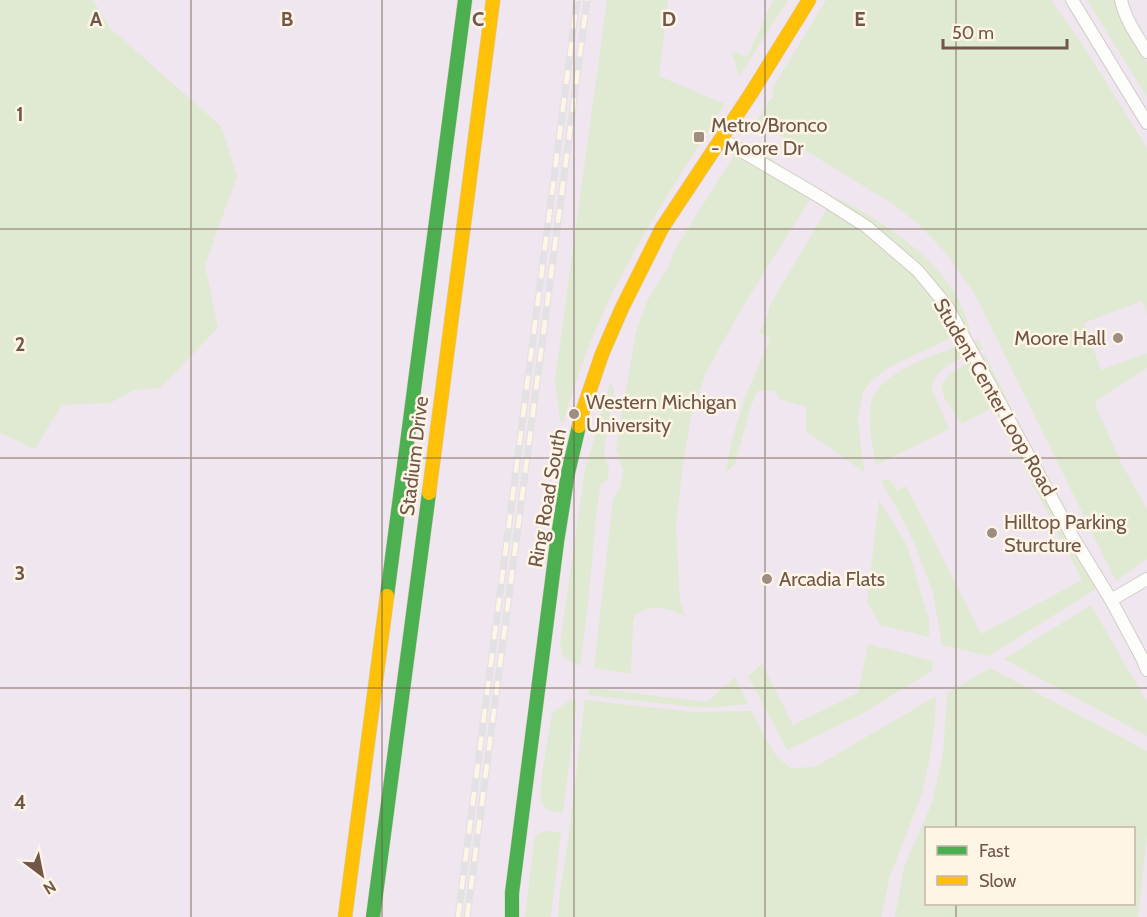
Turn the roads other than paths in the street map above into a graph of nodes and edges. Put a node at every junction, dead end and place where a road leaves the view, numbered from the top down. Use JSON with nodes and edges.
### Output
{"nodes":[{"id":1,"x":465,"y":0,"type":"edge"},
{"id":2,"x":493,"y":0,"type":"edge"},
{"id":3,"x":809,"y":0,"type":"edge"},
{"id":4,"x":1072,"y":0,"type":"edge"},
{"id":5,"x":1121,"y":0,"type":"edge"},
{"id":6,"x":1147,"y":52,"type":"edge"},
{"id":7,"x":1147,"y":123,"type":"edge"},
{"id":8,"x":721,"y":139,"type":"junction"},
{"id":9,"x":1147,"y":579,"type":"edge"},
{"id":10,"x":1111,"y":600,"type":"junction"},
{"id":11,"x":1147,"y":670,"type":"edge"},
{"id":12,"x":345,"y":917,"type":"edge"},
{"id":13,"x":373,"y":917,"type":"edge"},
{"id":14,"x":512,"y":917,"type":"edge"}],
"edges":[{"from":1,"to":12,"type":"main road","name":"Stadium Drive"},
{"from":2,"to":13,"type":"main road","name":"Stadium Drive"},
{"from":3,"to":8,"type":"main road","name":"Ring Road South"},
{"from":4,"to":7,"type":"street"},
{"from":5,"to":6,"type":"street"},
{"from":8,"to":10,"type":"street","name":"Student Center Loop Road"},
{"from":8,"to":14,"type":"main road","name":"Ring Road South"},
{"from":9,"to":10,"type":"street"},
{"from":10,"to":11,"type":"street","name":"Student Center Loop Road"}]}
